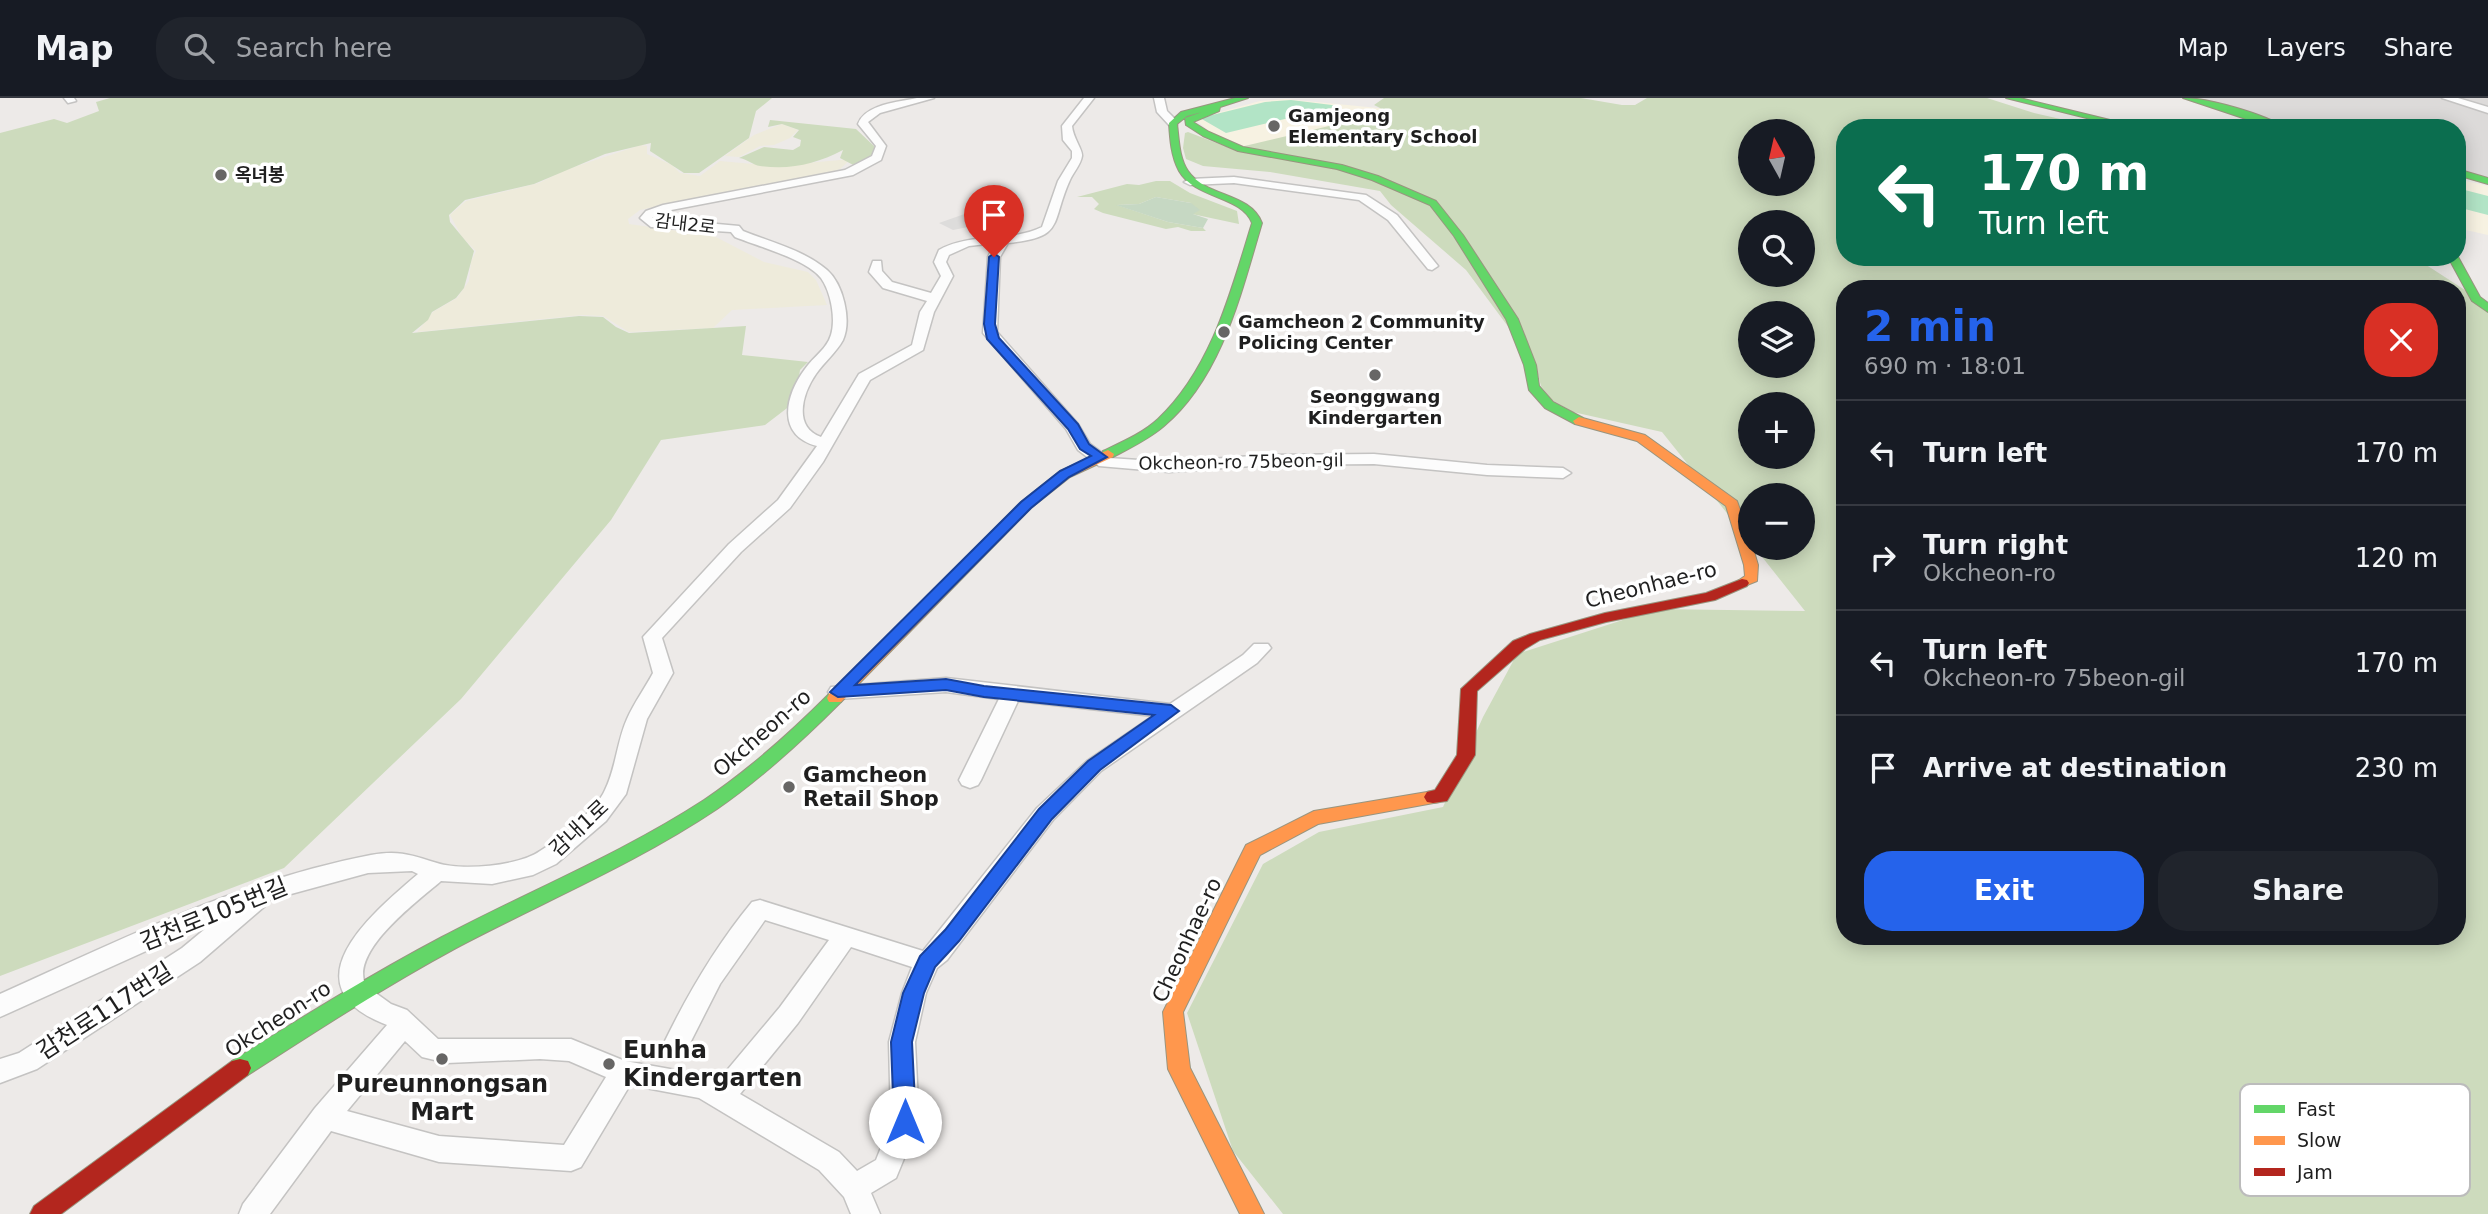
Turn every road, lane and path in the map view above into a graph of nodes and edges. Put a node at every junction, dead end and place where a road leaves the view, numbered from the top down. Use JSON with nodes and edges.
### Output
{"nodes":[{"id":1,"x":929,"y":98,"type":"edge"},
{"id":2,"x":1089,"y":98,"type":"edge"},
{"id":3,"x":1159,"y":98,"type":"edge"},
{"id":4,"x":1244,"y":98,"type":"edge"},
{"id":5,"x":2010,"y":98,"type":"edge"},
{"id":6,"x":2187,"y":98,"type":"edge"},
{"id":7,"x":2447,"y":98,"type":"edge"},
{"id":8,"x":1216,"y":103,"type":"edge"},
{"id":9,"x":2488,"y":110,"type":"edge"},
{"id":10,"x":2100,"y":119,"type":"edge"},
{"id":11,"x":2257,"y":119,"type":"edge"},
{"id":12,"x":1173,"y":123,"type":"junction"},
{"id":13,"x":2466,"y":175,"type":"edge"},
{"id":14,"x":2488,"y":181,"type":"edge"},
{"id":15,"x":1190,"y":182,"type":"junction"},
{"id":16,"x":1003,"y":241,"type":"junction"},
{"id":17,"x":877,"y":264,"type":"dead end"},
{"id":18,"x":1432,"y":266,"type":"dead end"},
{"id":19,"x":2460,"y":266,"type":"edge"},
{"id":20,"x":934,"y":299,"type":"junction"},
{"id":21,"x":2488,"y":309,"type":"edge"},
{"id":22,"x":825,"y":443,"type":"junction"},
{"id":23,"x":1100,"y":457,"type":"junction"},
{"id":24,"x":1563,"y":472,"type":"dead end"},
{"id":25,"x":1261,"y":648,"type":"dead end"},
{"id":26,"x":838,"y":692,"type":"junction"},
{"id":27,"x":1011,"y":694,"type":"junction"},
{"id":28,"x":1171,"y":711,"type":"junction"},
{"id":29,"x":970,"y":780,"type":"dead end"},
{"id":30,"x":436,"y":872,"type":"junction"},
{"id":31,"x":271,"y":889,"type":"junction"},
{"id":32,"x":846,"y":935,"type":"junction"},
{"id":33,"x":927,"y":962,"type":"junction"},
{"id":34,"x":357,"y":993,"type":"junction"},
{"id":35,"x":0,"y":1006,"type":"edge"},
{"id":36,"x":403,"y":1024,"type":"junction"},
{"id":37,"x":675,"y":1047,"type":"dead end"},
{"id":38,"x":0,"y":1071,"type":"edge"},
{"id":39,"x":623,"y":1072,"type":"junction"},
{"id":40,"x":722,"y":1096,"type":"junction"},
{"id":41,"x":324,"y":1117,"type":"junction"},
{"id":42,"x":854,"y":1188,"type":"junction"},
{"id":43,"x":42,"y":1214,"type":"edge"},
{"id":44,"x":253,"y":1214,"type":"edge"},
{"id":45,"x":866,"y":1214,"type":"edge"},
{"id":46,"x":1252,"y":1214,"type":"edge"}],
"edges":[{"from":1,"to":22,"type":"street","name":"감내2로"},
{"from":2,"to":16,"type":"street","name":"감내1로"},
{"from":3,"to":12,"type":"street"},
{"from":4,"to":8,"type":"street"},
{"from":5,"to":10,"type":"street"},
{"from":6,"to":11,"type":"street"},
{"from":7,"to":9,"type":"street"},
{"from":8,"to":12,"type":"street"},
{"from":8,"to":46,"type":"street","name":"Cheonhae-ro"},
{"from":12,"to":15,"type":"street"},
{"from":13,"to":14,"type":"street"},
{"from":15,"to":18,"type":"street"},
{"from":15,"to":23,"type":"street","name":"Okcheon-ro"},
{"from":16,"to":20,"type":"street","name":"감내1로"},
{"from":16,"to":23,"type":"street"},
{"from":17,"to":20,"type":"street"},
{"from":19,"to":21,"type":"street"},
{"from":20,"to":22,"type":"street","name":"감내1로"},
{"from":22,"to":30,"type":"street","name":"감내1로"},
{"from":23,"to":24,"type":"street","name":"Okcheon-ro 75beon-gil"},
{"from":23,"to":26,"type":"street","name":"Okcheon-ro"},
{"from":25,"to":28,"type":"street"},
{"from":26,"to":27,"type":"street"},
{"from":26,"to":34,"type":"street","name":"Okcheon-ro"},
{"from":27,"to":28,"type":"street"},
{"from":27,"to":29,"type":"street"},
{"from":28,"to":33,"type":"street"},
{"from":30,"to":31,"type":"street","name":"감천로105번길"},
{"from":30,"to":34,"type":"street"},
{"from":31,"to":35,"type":"street","name":"감천로105번길"},
{"from":31,"to":38,"type":"street","name":"감천로117번길"},
{"from":32,"to":33,"type":"street"},
{"from":32,"to":37,"type":"street"},
{"from":32,"to":40,"type":"street"},
{"from":33,"to":42,"type":"street"},
{"from":34,"to":36,"type":"street"},
{"from":34,"to":43,"type":"street","name":"Okcheon-ro"},
{"from":36,"to":39,"type":"street"},
{"from":36,"to":41,"type":"street"},
{"from":39,"to":40,"type":"street"},
{"from":39,"to":41,"type":"street"},
{"from":40,"to":42,"type":"street"},
{"from":41,"to":44,"type":"street"},
{"from":42,"to":45,"type":"street"}]}
